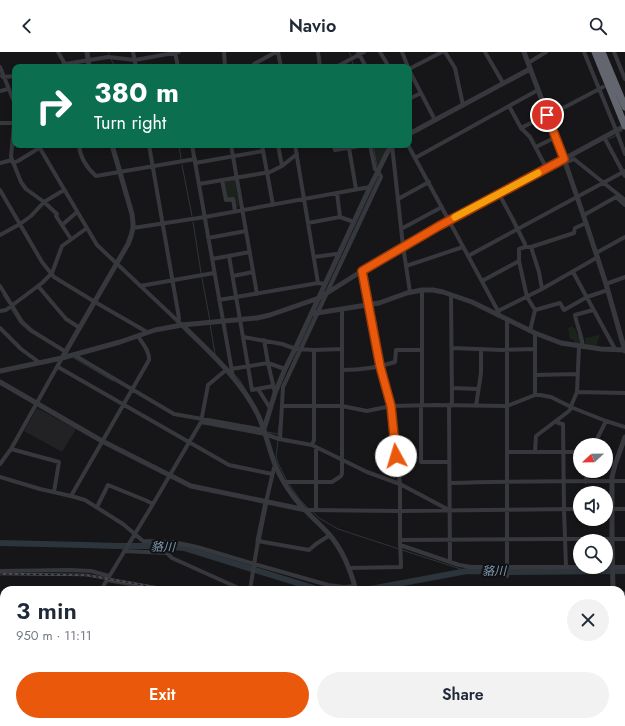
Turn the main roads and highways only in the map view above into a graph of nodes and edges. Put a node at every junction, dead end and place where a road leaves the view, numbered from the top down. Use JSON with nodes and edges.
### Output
{"nodes":[{"id":1,"x":595,"y":52,"type":"edge"},
{"id":2,"x":602,"y":52,"type":"edge"},
{"id":3,"x":625,"y":107,"type":"edge"},
{"id":4,"x":621,"y":128,"type":"edge"}],
"edges":[{"from":1,"to":4,"type":"highway"},
{"from":2,"to":3,"type":"highway"}]}
